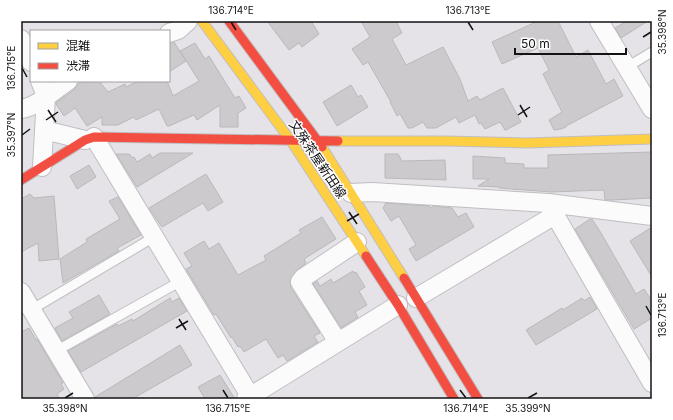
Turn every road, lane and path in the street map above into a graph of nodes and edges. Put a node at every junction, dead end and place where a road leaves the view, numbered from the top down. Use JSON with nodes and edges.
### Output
{"nodes":[{"id":1,"x":188,"y":21,"type":"edge"},
{"id":2,"x":202,"y":21,"type":"edge"},
{"id":3,"x":229,"y":21,"type":"edge"},
{"id":4,"x":599,"y":21,"type":"edge"},
{"id":5,"x":170,"y":33,"type":"edge"},
{"id":6,"x":21,"y":39,"type":"edge"},
{"id":7,"x":652,"y":52,"type":"edge"},
{"id":8,"x":30,"y":60,"type":"edge"},
{"id":9,"x":627,"y":67,"type":"junction"},
{"id":10,"x":65,"y":82,"type":"edge"},
{"id":11,"x":43,"y":89,"type":"edge"},
{"id":12,"x":21,"y":109,"type":"edge"},
{"id":13,"x":652,"y":109,"type":"edge"},
{"id":14,"x":44,"y":130,"type":"junction"},
{"id":15,"x":90,"y":139,"type":"junction"},
{"id":16,"x":652,"y":139,"type":"edge"},
{"id":17,"x":291,"y":141,"type":"junction"},
{"id":18,"x":318,"y":141,"type":"junction"},
{"id":19,"x":42,"y":167,"type":"junction"},
{"id":20,"x":21,"y":180,"type":"edge"},
{"id":21,"x":351,"y":193,"type":"junction"},
{"id":22,"x":551,"y":209,"type":"junction"},
{"id":23,"x":652,"y":216,"type":"edge"},
{"id":24,"x":154,"y":237,"type":"junction"},
{"id":25,"x":357,"y":242,"type":"junction"},
{"id":26,"x":181,"y":281,"type":"junction"},
{"id":27,"x":21,"y":292,"type":"edge"},
{"id":28,"x":416,"y":298,"type":"junction"},
{"id":29,"x":398,"y":305,"type":"junction"},
{"id":30,"x":31,"y":310,"type":"junction"},
{"id":31,"x":338,"y":342,"type":"junction"},
{"id":32,"x":56,"y":351,"type":"junction"},
{"id":33,"x":652,"y":383,"type":"edge"},
{"id":34,"x":249,"y":398,"type":"edge"},
{"id":35,"x":85,"y":399,"type":"edge"},
{"id":36,"x":454,"y":399,"type":"edge"},
{"id":37,"x":478,"y":399,"type":"edge"}],
"edges":[{"from":1,"to":5,"type":"street"},
{"from":2,"to":17,"type":"main road","name":"文殊茶屋新田線"},
{"from":3,"to":18,"type":"main road","name":"文殊茶屋新田線"},
{"from":4,"to":9,"type":"street"},
{"from":6,"to":8,"type":"street"},
{"from":7,"to":9,"type":"lane"},
{"from":9,"to":13,"type":"street"},
{"from":10,"to":11,"type":"street"},
{"from":11,"to":12,"type":"street"},
{"from":11,"to":14,"type":"street"},
{"from":14,"to":15,"type":"street"},
{"from":14,"to":19,"type":"street"},
{"from":15,"to":17,"type":"main road"},
{"from":15,"to":19,"type":"main road"},
{"from":15,"to":24,"type":"street"},
{"from":16,"to":18,"type":"main road"},
{"from":17,"to":18,"type":"main road"},
{"from":17,"to":25,"type":"main road","name":"文殊茶屋新田線"},
{"from":18,"to":21,"type":"main road","name":"文殊茶屋新田線"},
{"from":19,"to":20,"type":"main road"},
{"from":21,"to":22,"type":"street"},
{"from":21,"to":28,"type":"main road","name":"文殊茶屋新田線"},
{"from":22,"to":23,"type":"street"},
{"from":22,"to":28,"type":"street"},
{"from":22,"to":33,"type":"street"},
{"from":24,"to":26,"type":"street"},
{"from":24,"to":30,"type":"lane"},
{"from":25,"to":29,"type":"main road","name":"文殊茶屋新田線"},
{"from":25,"to":31,"type":"street"},
{"from":26,"to":32,"type":"lane"},
{"from":26,"to":34,"type":"street"},
{"from":27,"to":30,"type":"street"},
{"from":28,"to":37,"type":"main road","name":"文殊茶屋新田線"},
{"from":29,"to":31,"type":"street"},
{"from":29,"to":36,"type":"main road","name":"文殊茶屋新田線"},
{"from":30,"to":32,"type":"street"},
{"from":31,"to":34,"type":"street"},
{"from":32,"to":35,"type":"street"}]}
